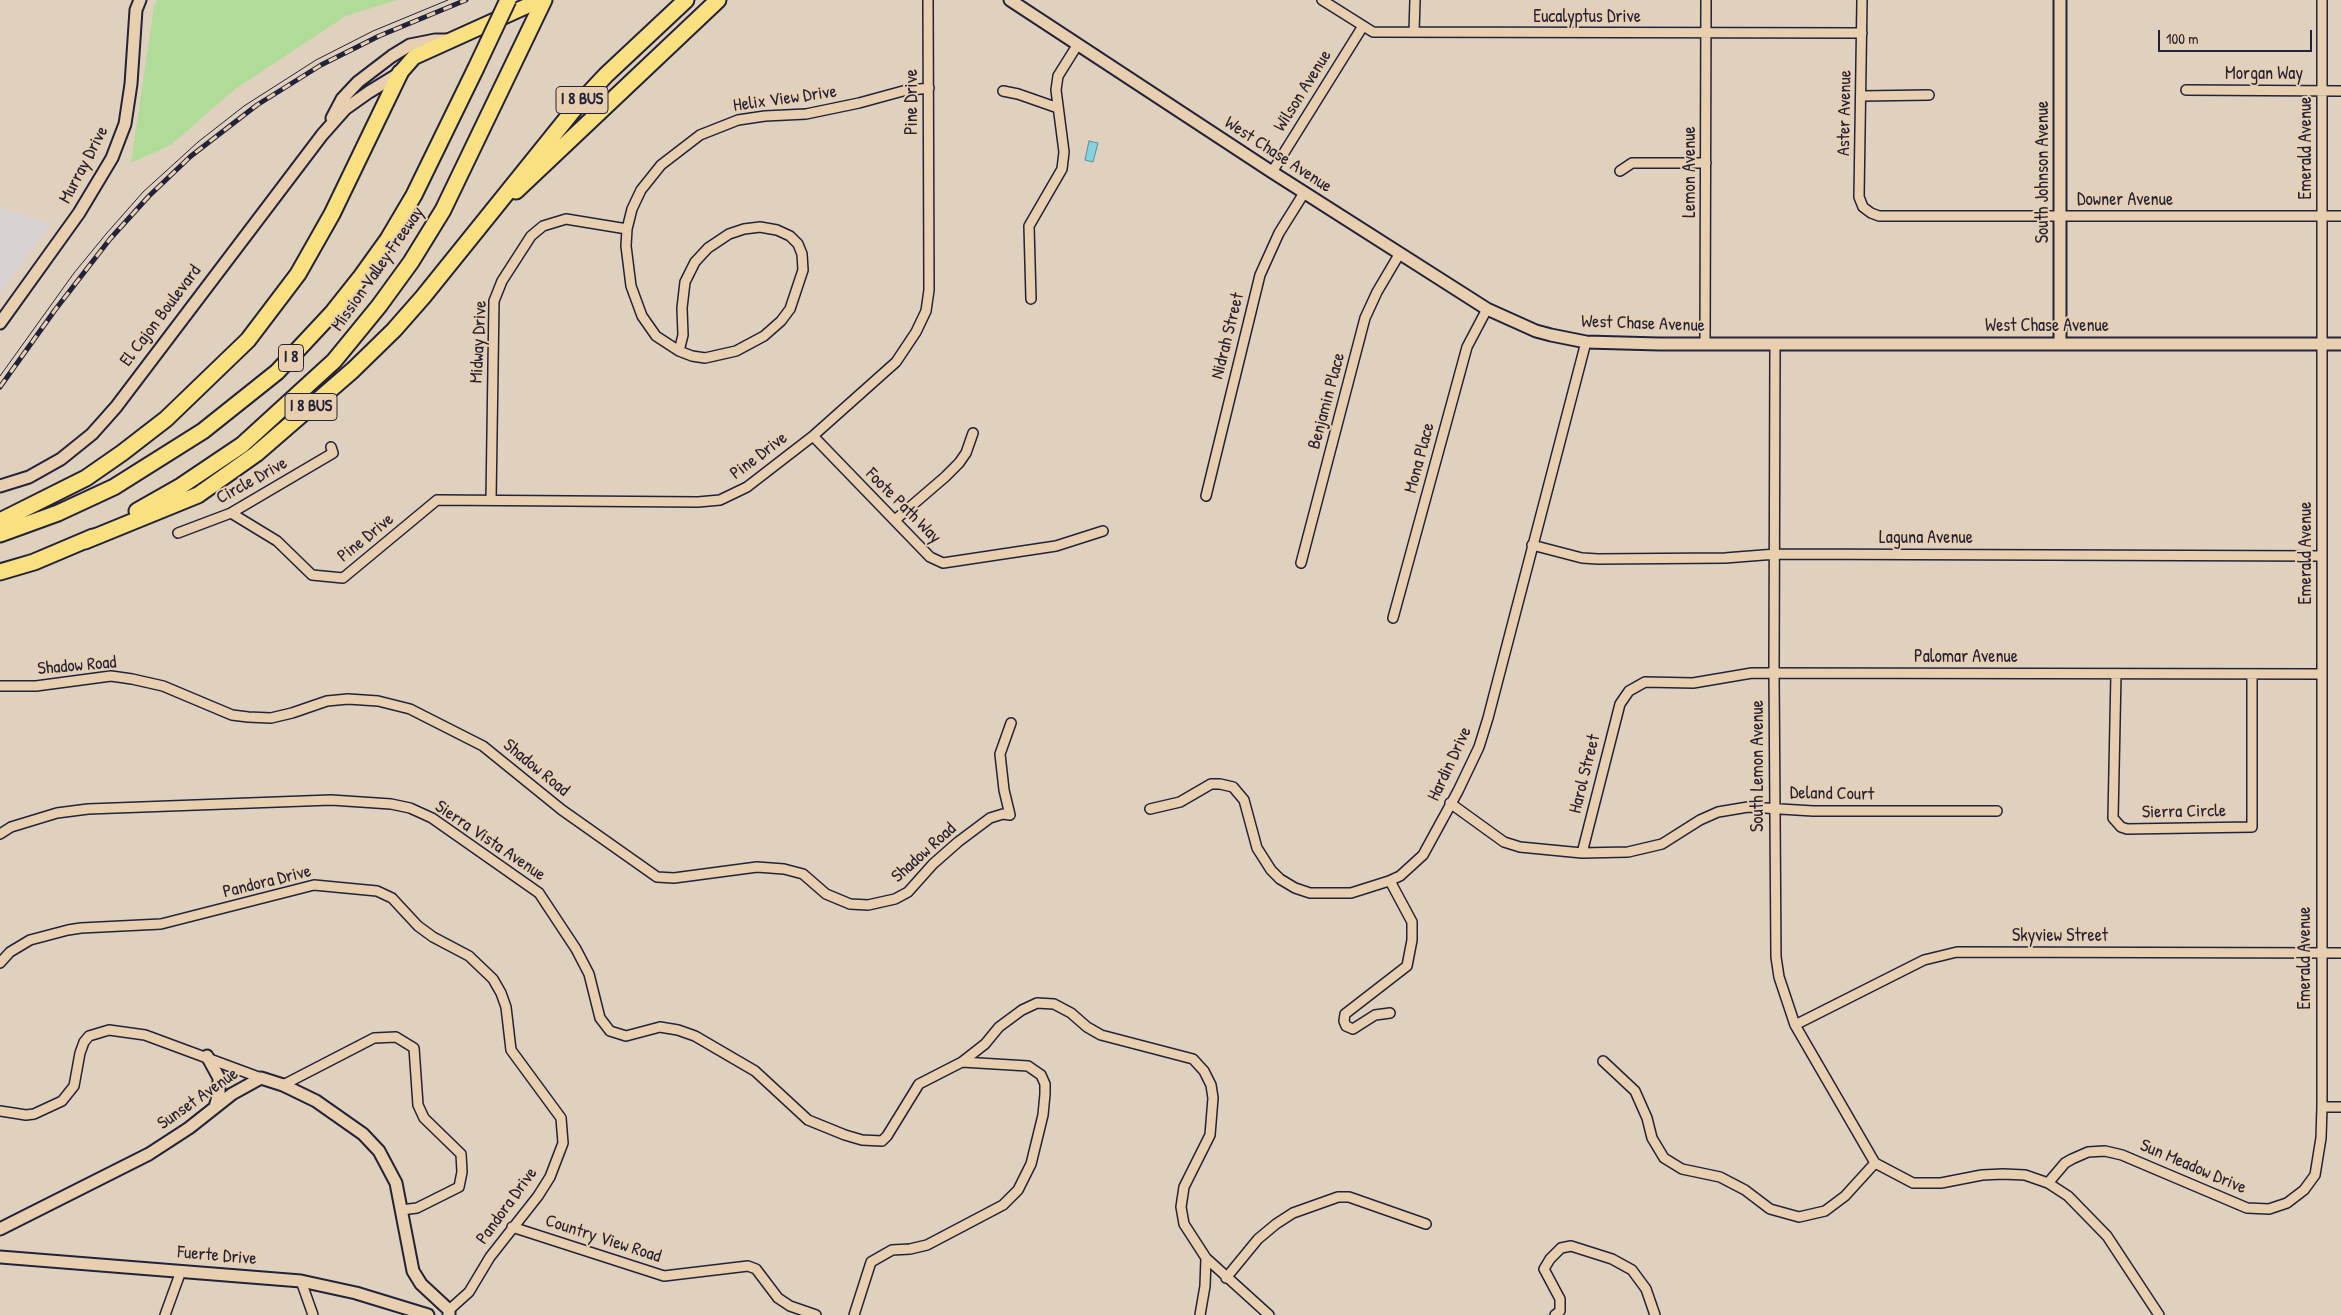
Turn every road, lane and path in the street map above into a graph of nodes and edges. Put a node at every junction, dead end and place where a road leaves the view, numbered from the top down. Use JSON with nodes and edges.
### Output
{"nodes":[{"id":1,"x":140,"y":0,"type":"edge"},
{"id":2,"x":508,"y":0,"type":"edge"},
{"id":3,"x":540,"y":0,"type":"edge"},
{"id":4,"x":544,"y":0,"type":"edge"},
{"id":5,"x":686,"y":0,"type":"edge"},
{"id":6,"x":718,"y":0,"type":"edge"},
{"id":7,"x":928,"y":0,"type":"edge"},
{"id":8,"x":1010,"y":0,"type":"edge"},
{"id":9,"x":1322,"y":0,"type":"edge"},
{"id":10,"x":1415,"y":0,"type":"edge"},
{"id":11,"x":1706,"y":0,"type":"edge"},
{"id":12,"x":1862,"y":0,"type":"edge"},
{"id":13,"x":2060,"y":0,"type":"edge"},
{"id":14,"x":2322,"y":0,"type":"edge"},
{"id":15,"x":1362,"y":26,"type":"junction"},
{"id":16,"x":1414,"y":32,"type":"junction"},
{"id":17,"x":1706,"y":33,"type":"junction"},
{"id":18,"x":1862,"y":33,"type":"junction"},
{"id":19,"x":452,"y":40,"type":"junction"},
{"id":20,"x":1078,"y":44,"type":"junction"},
{"id":21,"x":400,"y":73,"type":"junction"},
{"id":22,"x":928,"y":88,"type":"junction"},
{"id":23,"x":2186,"y":90,"type":"dead end"},
{"id":24,"x":1003,"y":91,"type":"dead end"},
{"id":25,"x":2322,"y":91,"type":"junction"},
{"id":26,"x":2341,"y":91,"type":"edge"},
{"id":27,"x":1929,"y":95,"type":"dead end"},
{"id":28,"x":1862,"y":96,"type":"junction"},
{"id":29,"x":1058,"y":108,"type":"junction"},
{"id":30,"x":322,"y":135,"type":"junction"},
{"id":31,"x":1706,"y":163,"type":"junction"},
{"id":32,"x":1272,"y":172,"type":"junction"},
{"id":33,"x":1620,"y":172,"type":"dead end"},
{"id":34,"x":1304,"y":193,"type":"junction"},
{"id":35,"x":491,"y":213,"type":"junction"},
{"id":36,"x":1879,"y":216,"type":"joint"},
{"id":37,"x":2061,"y":216,"type":"junction"},
{"id":38,"x":2322,"y":216,"type":"junction"},
{"id":39,"x":2341,"y":216,"type":"edge"},
{"id":40,"x":627,"y":229,"type":"junction"},
{"id":41,"x":1400,"y":253,"type":"junction"},
{"id":42,"x":1031,"y":299,"type":"dead end"},
{"id":43,"x":1487,"y":309,"type":"junction"},
{"id":44,"x":0,"y":324,"type":"edge"},
{"id":45,"x":1586,"y":342,"type":"junction"},
{"id":46,"x":1705,"y":344,"type":"junction"},
{"id":47,"x":1775,"y":344,"type":"junction"},
{"id":48,"x":2060,"y":344,"type":"junction"},
{"id":49,"x":2322,"y":344,"type":"junction"},
{"id":50,"x":2341,"y":344,"type":"edge"},
{"id":51,"x":679,"y":351,"type":"junction"},
{"id":52,"x":973,"y":433,"type":"dead end"},
{"id":53,"x":813,"y":436,"type":"junction"},
{"id":54,"x":331,"y":447,"type":"dead end"},
{"id":55,"x":0,"y":486,"type":"edge"},
{"id":56,"x":1206,"y":496,"type":"dead end"},
{"id":57,"x":491,"y":500,"type":"junction"},
{"id":58,"x":231,"y":513,"type":"junction"},
{"id":59,"x":895,"y":520,"type":"junction"},
{"id":60,"x":0,"y":521,"type":"edge"},
{"id":61,"x":1103,"y":532,"type":"dead end"},
{"id":62,"x":178,"y":533,"type":"dead end"},
{"id":63,"x":0,"y":534,"type":"edge"},
{"id":64,"x":85,"y":541,"type":"junction"},
{"id":65,"x":1532,"y":545,"type":"junction"},
{"id":66,"x":1776,"y":554,"type":"junction"},
{"id":67,"x":2322,"y":556,"type":"junction"},
{"id":68,"x":1301,"y":563,"type":"dead end"},
{"id":69,"x":0,"y":572,"type":"edge"},
{"id":70,"x":1393,"y":618,"type":"dead end"},
{"id":71,"x":1774,"y":673,"type":"junction"},
{"id":72,"x":2116,"y":674,"type":"junction"},
{"id":73,"x":2322,"y":674,"type":"junction"},
{"id":74,"x":2252,"y":675,"type":"junction"},
{"id":75,"x":0,"y":686,"type":"edge"},
{"id":76,"x":1620,"y":704,"type":"joint"},
{"id":77,"x":1011,"y":723,"type":"dead end"},
{"id":78,"x":1450,"y":803,"type":"junction"},
{"id":79,"x":1150,"y":809,"type":"dead end"},
{"id":80,"x":1775,"y":809,"type":"junction"},
{"id":81,"x":1996,"y":812,"type":"dead end"},
{"id":82,"x":0,"y":834,"type":"edge"},
{"id":83,"x":1582,"y":853,"type":"junction"},
{"id":84,"x":1390,"y":881,"type":"junction"},
{"id":85,"x":2322,"y":953,"type":"junction"},
{"id":86,"x":2341,"y":953,"type":"edge"},
{"id":87,"x":0,"y":963,"type":"edge"},
{"id":88,"x":1390,"y":1013,"type":"dead end"},
{"id":89,"x":1795,"y":1025,"type":"junction"},
{"id":90,"x":207,"y":1056,"type":"junction"},
{"id":91,"x":1603,"y":1061,"type":"dead end"},
{"id":92,"x":962,"y":1062,"type":"junction"},
{"id":93,"x":261,"y":1078,"type":"junction"},
{"id":94,"x":284,"y":1085,"type":"junction"},
{"id":95,"x":2322,"y":1107,"type":"junction"},
{"id":96,"x":2341,"y":1107,"type":"edge"},
{"id":97,"x":215,"y":1108,"type":"junction"},
{"id":98,"x":0,"y":1111,"type":"edge"},
{"id":99,"x":1875,"y":1163,"type":"junction"},
{"id":100,"x":2048,"y":1183,"type":"junction"},
{"id":101,"x":401,"y":1210,"type":"junction"},
{"id":102,"x":1426,"y":1224,"type":"dead end"},
{"id":103,"x":512,"y":1227,"type":"junction"},
{"id":104,"x":0,"y":1229,"type":"edge"},
{"id":105,"x":0,"y":1257,"type":"edge"},
{"id":106,"x":1206,"y":1258,"type":"junction"},
{"id":107,"x":181,"y":1271,"type":"junction"},
{"id":108,"x":1226,"y":1278,"type":"junction"},
{"id":109,"x":301,"y":1281,"type":"junction"},
{"id":110,"x":449,"y":1312,"type":"edge"},
{"id":111,"x":166,"y":1315,"type":"edge"},
{"id":112,"x":313,"y":1315,"type":"edge"},
{"id":113,"x":428,"y":1315,"type":"edge"},
{"id":114,"x":816,"y":1315,"type":"edge"},
{"id":115,"x":854,"y":1315,"type":"edge"},
{"id":116,"x":1200,"y":1315,"type":"edge"},
{"id":117,"x":1269,"y":1315,"type":"edge"},
{"id":118,"x":1555,"y":1315,"type":"edge"},
{"id":119,"x":1655,"y":1315,"type":"edge"},
{"id":120,"x":2159,"y":1315,"type":"edge"}],
"edges":[{"from":1,"to":44,"type":"main road","name":"Murray Drive"},
{"from":2,"to":63,"type":"highway","name":"Mission Valley Freeway","number":"I 8","bridge":true},
{"from":3,"to":19,"type":"main road","name":"El Cajon Boulevard"},
{"from":4,"to":64,"type":"highway","name":"Mission Valley Freeway","number":"I 8"},
{"from":5,"to":35,"type":"highway","number":"I 8 BUS"},
{"from":6,"to":35,"type":"highway"},
{"from":7,"to":22,"type":"street","name":"Pine Drive"},
{"from":8,"to":20,"type":"main road","name":"West Chase Avenue"},
{"from":9,"to":15,"type":"street","name":"Eucalyptus Drive"},
{"from":10,"to":16,"type":"street"},
{"from":11,"to":17,"type":"street","name":"Lemon Avenue"},
{"from":12,"to":18,"type":"street","name":"Aster Avenue"},
{"from":13,"to":37,"type":"main road","name":"South Johnson Avenue"},
{"from":14,"to":25,"type":"street","name":"Emerald Avenue"},
{"from":15,"to":16,"type":"street","name":"Eucalyptus Drive"},
{"from":15,"to":32,"type":"street","name":"Wilson Avenue"},
{"from":16,"to":17,"type":"street","name":"Eucalyptus Drive"},
{"from":17,"to":18,"type":"street","name":"Eucalyptus Drive"},
{"from":17,"to":31,"type":"street","name":"Lemon Avenue"},
{"from":18,"to":28,"type":"street","name":"Aster Avenue"},
{"from":19,"to":21,"type":"main road","name":"El Cajon Boulevard"},
{"from":19,"to":30,"type":"main road","name":"El Cajon Boulevard"},
{"from":20,"to":29,"type":"street"},
{"from":20,"to":32,"type":"main road","name":"West Chase Avenue"},
{"from":21,"to":30,"type":"main road","name":"El Cajon Boulevard"},
{"from":21,"to":60,"type":"highway"},
{"from":22,"to":40,"type":"street","name":"Helix View Drive"},
{"from":22,"to":53,"type":"street","name":"Pine Drive"},
{"from":23,"to":25,"type":"street","name":"Morgan Way"},
{"from":24,"to":29,"type":"street"},
{"from":25,"to":26,"type":"street","name":"Morgan Way"},
{"from":25,"to":38,"type":"street","name":"Emerald Avenue"},
{"from":27,"to":28,"type":"street"},
{"from":28,"to":36,"type":"street","name":"Aster Avenue"},
{"from":29,"to":42,"type":"street"},
{"from":30,"to":55,"type":"main road","name":"El Cajon Boulevard"},
{"from":31,"to":33,"type":"street"},
{"from":31,"to":46,"type":"street","name":"Lemon Avenue"},
{"from":32,"to":34,"type":"main road","name":"West Chase Avenue"},
{"from":34,"to":41,"type":"main road","name":"West Chase Avenue"},
{"from":34,"to":56,"type":"street","name":"Nidrah Street"},
{"from":35,"to":64,"type":"highway","number":"I 8 BUS"},
{"from":36,"to":37,"type":"street","name":"Downer Avenue"},
{"from":37,"to":38,"type":"street","name":"Downer Avenue"},
{"from":37,"to":48,"type":"main road","name":"South Johnson Avenue"},
{"from":38,"to":39,"type":"street","name":"Downer Avenue"},
{"from":38,"to":49,"type":"street","name":"Emerald Avenue"},
{"from":40,"to":51,"type":"street","name":"Helix View Drive"},
{"from":40,"to":57,"type":"street","name":"Midway Drive"},
{"from":41,"to":43,"type":"main road","name":"West Chase Avenue"},
{"from":41,"to":68,"type":"street","name":"Benjamin Place"},
{"from":43,"to":45,"type":"main road","name":"West Chase Avenue"},
{"from":43,"to":70,"type":"street","name":"Mona Place"},
{"from":45,"to":46,"type":"main road","name":"West Chase Avenue"},
{"from":45,"to":65,"type":"street","name":"Hardin Drive"},
{"from":46,"to":47,"type":"main road","name":"West Chase Avenue"},
{"from":47,"to":48,"type":"main road","name":"West Chase Avenue"},
{"from":47,"to":66,"type":"street","name":"South Lemon Avenue"},
{"from":48,"to":49,"type":"main road","name":"West Chase Avenue"},
{"from":49,"to":50,"type":"main road","name":"West Chase Avenue"},
{"from":49,"to":67,"type":"street","name":"Emerald Avenue"},
{"from":51,"to":51,"type":"street","name":"Helix View Drive"},
{"from":52,"to":59,"type":"street"},
{"from":53,"to":57,"type":"street","name":"Pine Drive"},
{"from":53,"to":59,"type":"street","name":"Foote Path Way"},
{"from":54,"to":58,"type":"street","name":"Circle Drive"},
{"from":57,"to":58,"type":"street","name":"Pine Drive"},
{"from":58,"to":62,"type":"street","name":"Circle Drive"},
{"from":59,"to":61,"type":"street","name":"Foote Path Way"},
{"from":64,"to":69,"type":"highway","name":"Mission Valley Freeway","number":"I 8"},
{"from":65,"to":66,"type":"street","name":"Laguna Avenue"},
{"from":65,"to":78,"type":"street","name":"Hardin Drive"},
{"from":66,"to":67,"type":"street","name":"Laguna Avenue"},
{"from":66,"to":71,"type":"street","name":"South Lemon Avenue"},
{"from":67,"to":73,"type":"street","name":"Emerald Avenue"},
{"from":71,"to":72,"type":"street","name":"Palomar Avenue"},
{"from":71,"to":76,"type":"street","name":"Palomar Avenue"},
{"from":71,"to":80,"type":"street","name":"South Lemon Avenue"},
{"from":72,"to":74,"type":"street","name":"Palomar Avenue"},
{"from":72,"to":74,"type":"street","name":"Sierra Circle"},
{"from":73,"to":74,"type":"street","name":"Palomar Avenue"},
{"from":73,"to":85,"type":"street","name":"Emerald Avenue"},
{"from":75,"to":77,"type":"street","name":"Shadow Road"},
{"from":76,"to":83,"type":"street","name":"Harol Street"},
{"from":78,"to":83,"type":"street","name":"Deland Court"},
{"from":78,"to":84,"type":"street","name":"Hardin Drive"},
{"from":79,"to":84,"type":"street","name":"Hardin Drive"},
{"from":80,"to":81,"type":"street","name":"Deland Court"},
{"from":80,"to":83,"type":"street","name":"Deland Court"},
{"from":80,"to":89,"type":"street","name":"South Lemon Avenue"},
{"from":82,"to":92,"type":"street","name":"Sierra Vista Avenue"},
{"from":84,"to":88,"type":"street"},
{"from":85,"to":86,"type":"street","name":"Skyview Street"},
{"from":85,"to":89,"type":"street","name":"Skyview Street"},
{"from":85,"to":95,"type":"street","name":"Emerald Avenue"},
{"from":87,"to":103,"type":"street","name":"Pandora Drive"},
{"from":89,"to":99,"type":"street","name":"South Lemon Avenue"},
{"from":90,"to":93,"type":"street"},
{"from":90,"to":97,"type":"main road"},
{"from":90,"to":98,"type":"street"},
{"from":91,"to":99,"type":"street"},
{"from":92,"to":106,"type":"street","name":"Sierra Vista Avenue"},
{"from":92,"to":115,"type":"street"},
{"from":93,"to":94,"type":"main road","name":"Sunset Avenue"},
{"from":93,"to":97,"type":"main road","name":"Sunset Avenue"},
{"from":94,"to":101,"type":"main road","name":"Sunset Avenue"},
{"from":94,"to":101,"type":"street"},
{"from":95,"to":96,"type":"street"},
{"from":95,"to":100,"type":"street","name":"Sun Meadow Drive"},
{"from":97,"to":104,"type":"main road","name":"Sunset Avenue"},
{"from":99,"to":100,"type":"street"},
{"from":100,"to":120,"type":"street"},
{"from":101,"to":110,"type":"main road","name":"Sunset Avenue"},
{"from":102,"to":108,"type":"street"},
{"from":103,"to":110,"type":"street","name":"Pandora Drive"},
{"from":103,"to":114,"type":"street","name":"Country View Road"},
{"from":105,"to":107,"type":"main road","name":"Fuerte Drive"},
{"from":106,"to":108,"type":"street","name":"Sierra Vista Avenue"},
{"from":106,"to":116,"type":"street"},
{"from":107,"to":109,"type":"main road","name":"Fuerte Drive"},
{"from":107,"to":111,"type":"street"},
{"from":108,"to":117,"type":"street","name":"Sierra Vista Avenue"},
{"from":109,"to":112,"type":"street"},
{"from":109,"to":113,"type":"main road","name":"Fuerte Drive"},
{"from":118,"to":119,"type":"street"}]}
